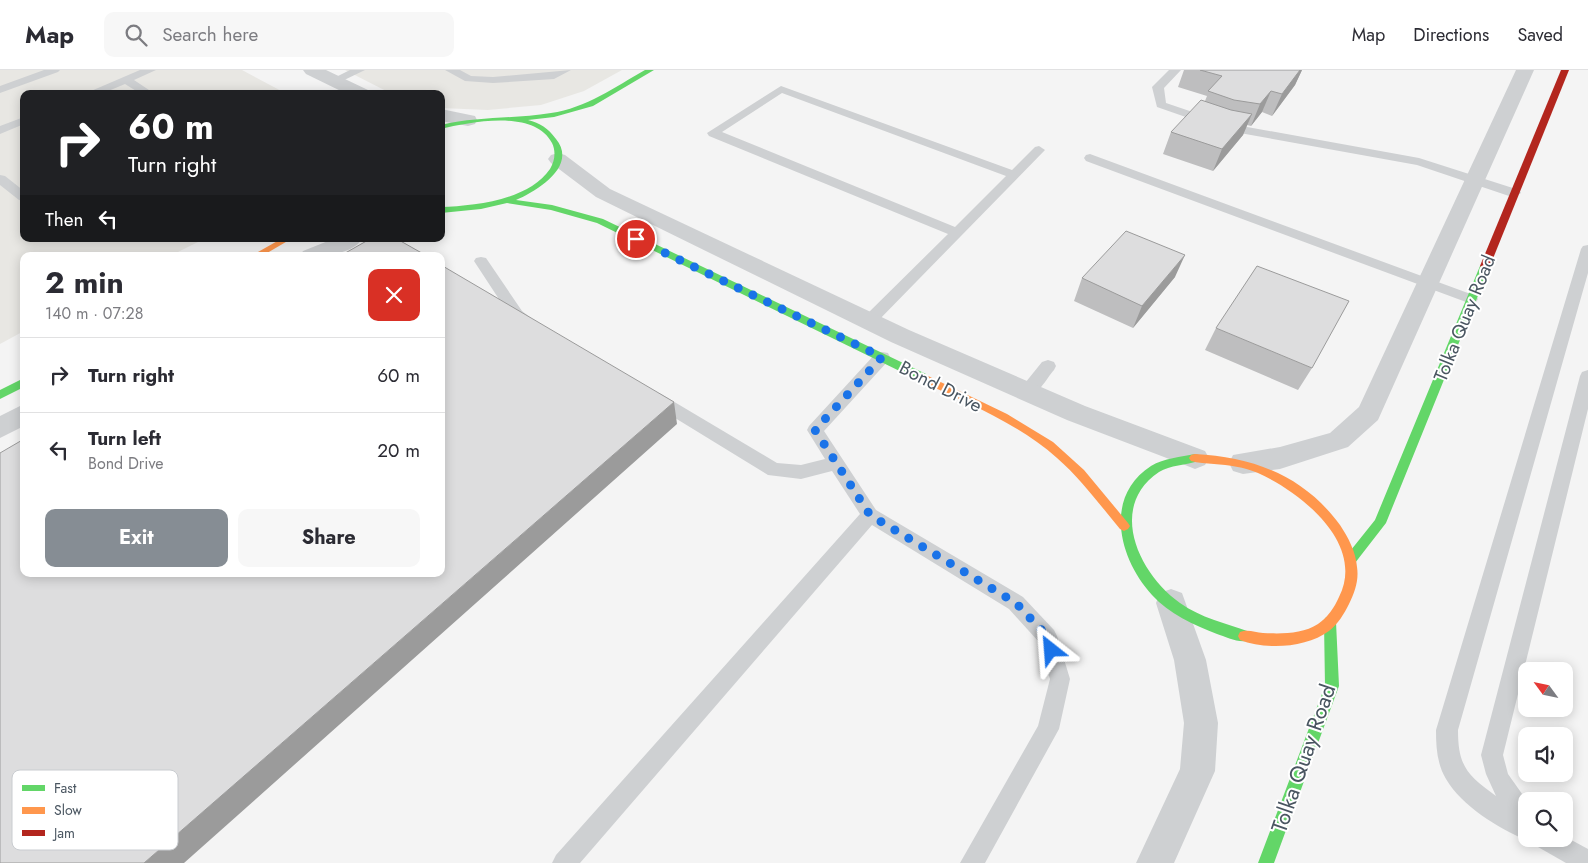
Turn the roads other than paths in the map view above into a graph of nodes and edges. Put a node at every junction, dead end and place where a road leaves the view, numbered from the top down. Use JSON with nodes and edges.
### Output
{"nodes":[{"id":1,"x":54,"y":70,"type":"edge"},
{"id":2,"x":150,"y":70,"type":"edge"},
{"id":3,"x":312,"y":70,"type":"edge"},
{"id":4,"x":359,"y":70,"type":"edge"},
{"id":5,"x":451,"y":70,"type":"edge"},
{"id":6,"x":565,"y":70,"type":"edge"},
{"id":7,"x":650,"y":70,"type":"edge"},
{"id":8,"x":1175,"y":70,"type":"edge"},
{"id":9,"x":1525,"y":70,"type":"edge"},
{"id":10,"x":1565,"y":70,"type":"edge"},
{"id":11,"x":126,"y":80,"type":"junction"},
{"id":12,"x":334,"y":81,"type":"junction"},
{"id":13,"x":0,"y":90,"type":"edge"},
{"id":14,"x":100,"y":90,"type":"edge"},
{"id":15,"x":142,"y":90,"type":"edge"},
{"id":16,"x":353,"y":90,"type":"edge"},
{"id":17,"x":445,"y":116,"type":"edge"},
{"id":18,"x":468,"y":120,"type":"junction"},
{"id":19,"x":514,"y":120,"type":"junction"},
{"id":20,"x":20,"y":122,"type":"edge"},
{"id":21,"x":445,"y":126,"type":"edge"},
{"id":22,"x":0,"y":130,"type":"edge"},
{"id":23,"x":1039,"y":150,"type":"dead end"},
{"id":24,"x":1090,"y":158,"type":"dead end"},
{"id":25,"x":558,"y":159,"type":"junction"},
{"id":26,"x":1014,"y":175,"type":"junction"},
{"id":27,"x":0,"y":179,"type":"edge"},
{"id":28,"x":1475,"y":180,"type":"junction"},
{"id":29,"x":20,"y":193,"type":"edge"},
{"id":30,"x":1514,"y":193,"type":"junction"},
{"id":31,"x":508,"y":201,"type":"junction"},
{"id":32,"x":445,"y":210,"type":"edge"},
{"id":33,"x":956,"y":233,"type":"junction"},
{"id":34,"x":282,"y":242,"type":"edge"},
{"id":35,"x":344,"y":242,"type":"edge"},
{"id":36,"x":1588,"y":249,"type":"edge"},
{"id":37,"x":263,"y":252,"type":"edge"},
{"id":38,"x":320,"y":252,"type":"edge"},
{"id":39,"x":481,"y":261,"type":"dead end"},
{"id":40,"x":1427,"y":283,"type":"junction"},
{"id":41,"x":1471,"y":299,"type":"junction"},
{"id":42,"x":869,"y":321,"type":"junction"},
{"id":43,"x":542,"y":330,"type":"edge"},
{"id":44,"x":882,"y":357,"type":"junction"},
{"id":45,"x":1048,"y":366,"type":"dead end"},
{"id":46,"x":1588,"y":376,"type":"edge"},
{"id":47,"x":20,"y":384,"type":"edge"},
{"id":48,"x":642,"y":390,"type":"edge"},
{"id":49,"x":1027,"y":392,"type":"junction"},
{"id":50,"x":0,"y":395,"type":"edge"},
{"id":51,"x":20,"y":416,"type":"edge"},
{"id":52,"x":0,"y":428,"type":"edge"},
{"id":53,"x":1196,"y":458,"type":"junction"},
{"id":54,"x":836,"y":463,"type":"junction"},
{"id":55,"x":1243,"y":463,"type":"junction"},
{"id":56,"x":870,"y":515,"type":"junction"},
{"id":57,"x":1124,"y":526,"type":"junction"},
{"id":58,"x":1351,"y":559,"type":"junction"},
{"id":59,"x":1171,"y":603,"type":"junction"},
{"id":60,"x":1330,"y":622,"type":"junction"},
{"id":61,"x":1518,"y":808,"type":"edge"},
{"id":62,"x":1518,"y":823,"type":"edge"},
{"id":63,"x":1561,"y":847,"type":"edge"},
{"id":64,"x":1588,"y":862,"type":"edge"},
{"id":65,"x":564,"y":863,"type":"edge"},
{"id":66,"x":972,"y":863,"type":"edge"},
{"id":67,"x":1155,"y":863,"type":"edge"},
{"id":68,"x":1266,"y":863,"type":"edge"}],
"edges":[{"from":1,"to":13,"type":"lane"},
{"from":2,"to":11,"type":"lane"},
{"from":3,"to":12,"type":"street"},
{"from":4,"to":12,"type":"lane"},
{"from":5,"to":6,"type":"lane"},
{"from":7,"to":19,"type":"street"},
{"from":8,"to":28,"type":"lane"},
{"from":9,"to":28,"type":"street"},
{"from":10,"to":30,"type":"street","name":"Tolka Quay Road"},
{"from":11,"to":14,"type":"lane"},
{"from":11,"to":15,"type":"lane"},
{"from":12,"to":16,"type":"street"},
{"from":17,"to":18,"type":"street"},
{"from":18,"to":19,"type":"street"},
{"from":18,"to":21,"type":"street"},
{"from":19,"to":25,"type":"street"},
{"from":20,"to":22,"type":"lane"},
{"from":23,"to":26,"type":"lane"},
{"from":24,"to":40,"type":"lane"},
{"from":25,"to":31,"type":"street"},
{"from":25,"to":42,"type":"street","name":"Bond Drive"},
{"from":26,"to":33,"type":"lane"},
{"from":26,"to":33,"type":"lane"},
{"from":27,"to":29,"type":"lane"},
{"from":28,"to":30,"type":"lane"},
{"from":28,"to":40,"type":"street"},
{"from":30,"to":41,"type":"street","name":"Tolka Quay Road"},
{"from":31,"to":32,"type":"street"},
{"from":31,"to":44,"type":"street","name":"Bond Drive"},
{"from":33,"to":42,"type":"lane"},
{"from":34,"to":37,"type":"street"},
{"from":35,"to":38,"type":"street"},
{"from":36,"to":62,"type":"lane"},
{"from":39,"to":43,"type":"lane"},
{"from":40,"to":41,"type":"lane"},
{"from":40,"to":55,"type":"street"},
{"from":41,"to":58,"type":"street","name":"Tolka Quay Road"},
{"from":42,"to":49,"type":"street","name":"Bond Drive"},
{"from":44,"to":54,"type":"lane"},
{"from":44,"to":57,"type":"street","name":"Bond Drive"},
{"from":45,"to":49,"type":"lane"},
{"from":46,"to":61,"type":"lane"},
{"from":47,"to":50,"type":"street"},
{"from":48,"to":54,"type":"lane"},
{"from":49,"to":53,"type":"street","name":"Bond Drive"},
{"from":51,"to":52,"type":"street"},
{"from":53,"to":55,"type":"street"},
{"from":53,"to":57,"type":"street"},
{"from":54,"to":56,"type":"lane"},
{"from":55,"to":58,"type":"street"},
{"from":56,"to":65,"type":"lane"},
{"from":56,"to":66,"type":"lane"},
{"from":57,"to":59,"type":"street"},
{"from":58,"to":60,"type":"street"},
{"from":59,"to":60,"type":"street"},
{"from":59,"to":67,"type":"street"},
{"from":60,"to":68,"type":"street","name":"Tolka Quay Road"},
{"from":63,"to":64,"type":"lane"}]}
